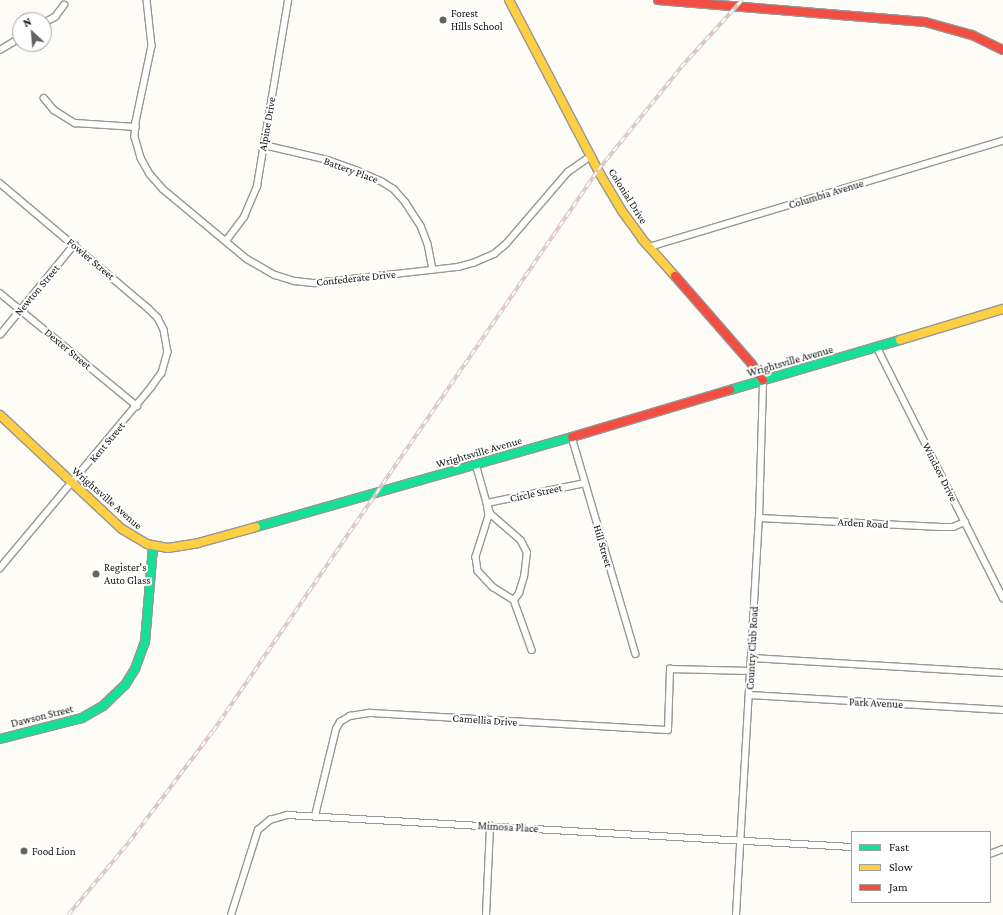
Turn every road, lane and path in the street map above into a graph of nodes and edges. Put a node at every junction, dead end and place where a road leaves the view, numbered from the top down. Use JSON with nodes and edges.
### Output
{"nodes":[{"id":1,"x":147,"y":0,"type":"edge"},
{"id":2,"x":288,"y":0,"type":"edge"},
{"id":3,"x":509,"y":0,"type":"edge"},
{"id":4,"x":658,"y":0,"type":"edge"},
{"id":5,"x":64,"y":5,"type":"dead end"},
{"id":6,"x":52,"y":19,"type":"edge"},
{"id":7,"x":12,"y":43,"type":"edge"},
{"id":8,"x":0,"y":50,"type":"edge"},
{"id":9,"x":1003,"y":50,"type":"edge"},
{"id":10,"x":44,"y":98,"type":"dead end"},
{"id":11,"x":136,"y":127,"type":"junction"},
{"id":12,"x":1003,"y":141,"type":"edge"},
{"id":13,"x":264,"y":145,"type":"junction"},
{"id":14,"x":591,"y":156,"type":"junction"},
{"id":15,"x":0,"y":183,"type":"edge"},
{"id":16,"x":226,"y":241,"type":"junction"},
{"id":17,"x":74,"y":245,"type":"junction"},
{"id":18,"x":649,"y":246,"type":"junction"},
{"id":19,"x":433,"y":270,"type":"junction"},
{"id":20,"x":0,"y":293,"type":"edge"},
{"id":21,"x":1003,"y":309,"type":"edge"},
{"id":22,"x":21,"y":310,"type":"junction"},
{"id":23,"x":0,"y":335,"type":"edge"},
{"id":24,"x":168,"y":345,"type":"joint"},
{"id":25,"x":877,"y":347,"type":"junction"},
{"id":26,"x":763,"y":380,"type":"junction"},
{"id":27,"x":137,"y":406,"type":"junction"},
{"id":28,"x":0,"y":415,"type":"edge"},
{"id":29,"x":572,"y":437,"type":"junction"},
{"id":30,"x":476,"y":464,"type":"junction"},
{"id":31,"x":585,"y":483,"type":"junction"},
{"id":32,"x":72,"y":484,"type":"junction"},
{"id":33,"x":488,"y":503,"type":"junction"},
{"id":34,"x":759,"y":518,"type":"junction"},
{"id":35,"x":965,"y":522,"type":"junction"},
{"id":36,"x":153,"y":546,"type":"junction"},
{"id":37,"x":0,"y":569,"type":"edge"},
{"id":38,"x":1003,"y":598,"type":"edge"},
{"id":39,"x":514,"y":600,"type":"junction"},
{"id":40,"x":532,"y":650,"type":"dead end"},
{"id":41,"x":636,"y":654,"type":"dead end"},
{"id":42,"x":752,"y":658,"type":"junction"},
{"id":43,"x":750,"y":671,"type":"junction"},
{"id":44,"x":1003,"y":673,"type":"edge"},
{"id":45,"x":750,"y":695,"type":"junction"},
{"id":46,"x":1003,"y":710,"type":"edge"},
{"id":47,"x":0,"y":739,"type":"edge"},
{"id":48,"x":315,"y":816,"type":"junction"},
{"id":49,"x":490,"y":826,"type":"junction"},
{"id":50,"x":741,"y":841,"type":"junction"},
{"id":51,"x":851,"y":847,"type":"edge"},
{"id":52,"x":1003,"y":849,"type":"edge"},
{"id":53,"x":991,"y":854,"type":"edge"},
{"id":54,"x":231,"y":915,"type":"edge"},
{"id":55,"x":486,"y":915,"type":"edge"},
{"id":56,"x":736,"y":915,"type":"edge"}],
"edges":[{"from":1,"to":11,"type":"street","name":"Confederate Drive"},
{"from":2,"to":13,"type":"street","name":"Alpine Drive"},
{"from":3,"to":14,"type":"street","name":"Colonial Drive"},
{"from":4,"to":9,"type":"street"},
{"from":5,"to":6,"type":"street"},
{"from":7,"to":8,"type":"street"},
{"from":10,"to":11,"type":"street"},
{"from":11,"to":16,"type":"street","name":"Confederate Drive"},
{"from":12,"to":18,"type":"street","name":"Columbia Avenue"},
{"from":13,"to":16,"type":"street","name":"Alpine Drive"},
{"from":13,"to":19,"type":"street","name":"Battery Place"},
{"from":14,"to":18,"type":"street","name":"Colonial Drive"},
{"from":14,"to":19,"type":"street","name":"Confederate Drive"},
{"from":15,"to":17,"type":"street","name":"Fowler Street"},
{"from":16,"to":19,"type":"street","name":"Confederate Drive"},
{"from":17,"to":22,"type":"street","name":"Newton Street"},
{"from":17,"to":24,"type":"street","name":"Fowler Street"},
{"from":18,"to":26,"type":"street","name":"Colonial Drive"},
{"from":20,"to":22,"type":"street","name":"Dexter Street"},
{"from":21,"to":25,"type":"street","name":"Wrightsville Avenue"},
{"from":22,"to":23,"type":"street","name":"Newton Street"},
{"from":22,"to":27,"type":"street","name":"Dexter Street"},
{"from":24,"to":27,"type":"street","name":"Kent Street"},
{"from":25,"to":26,"type":"street","name":"Wrightsville Avenue"},
{"from":25,"to":35,"type":"street","name":"Windsor Drive"},
{"from":26,"to":29,"type":"street","name":"Wrightsville Avenue"},
{"from":26,"to":34,"type":"street","name":"Country Club Road"},
{"from":27,"to":32,"type":"street","name":"Kent Street"},
{"from":28,"to":32,"type":"street","name":"Wrightsville Avenue"},
{"from":29,"to":30,"type":"street","name":"Wrightsville Avenue"},
{"from":29,"to":31,"type":"street","name":"Hill Street"},
{"from":30,"to":33,"type":"street"},
{"from":30,"to":36,"type":"street","name":"Wrightsville Avenue"},
{"from":31,"to":33,"type":"street","name":"Circle Street"},
{"from":31,"to":41,"type":"street","name":"Hill Street"},
{"from":32,"to":36,"type":"street","name":"Wrightsville Avenue"},
{"from":32,"to":37,"type":"street","name":"Kent Street"},
{"from":33,"to":39,"type":"street"},
{"from":33,"to":39,"type":"street"},
{"from":34,"to":35,"type":"street","name":"Arden Road"},
{"from":34,"to":42,"type":"street","name":"Country Club Road"},
{"from":35,"to":38,"type":"street","name":"Windsor Drive"},
{"from":36,"to":47,"type":"street","name":"Dawson Street"},
{"from":39,"to":40,"type":"street"},
{"from":42,"to":43,"type":"street","name":"Country Club Road"},
{"from":42,"to":44,"type":"street"},
{"from":43,"to":45,"type":"street","name":"Country Club Road"},
{"from":43,"to":48,"type":"street","name":"Camellia Drive"},
{"from":45,"to":46,"type":"street","name":"Park Avenue"},
{"from":45,"to":50,"type":"street","name":"Country Club Road"},
{"from":48,"to":49,"type":"street","name":"Mimosa Place"},
{"from":48,"to":54,"type":"street","name":"Mimosa Place"},
{"from":49,"to":50,"type":"street","name":"Mimosa Place"},
{"from":49,"to":55,"type":"street"},
{"from":50,"to":51,"type":"street","name":"Mimosa Place"},
{"from":50,"to":56,"type":"street","name":"Country Club Road"},
{"from":52,"to":53,"type":"street"}]}
